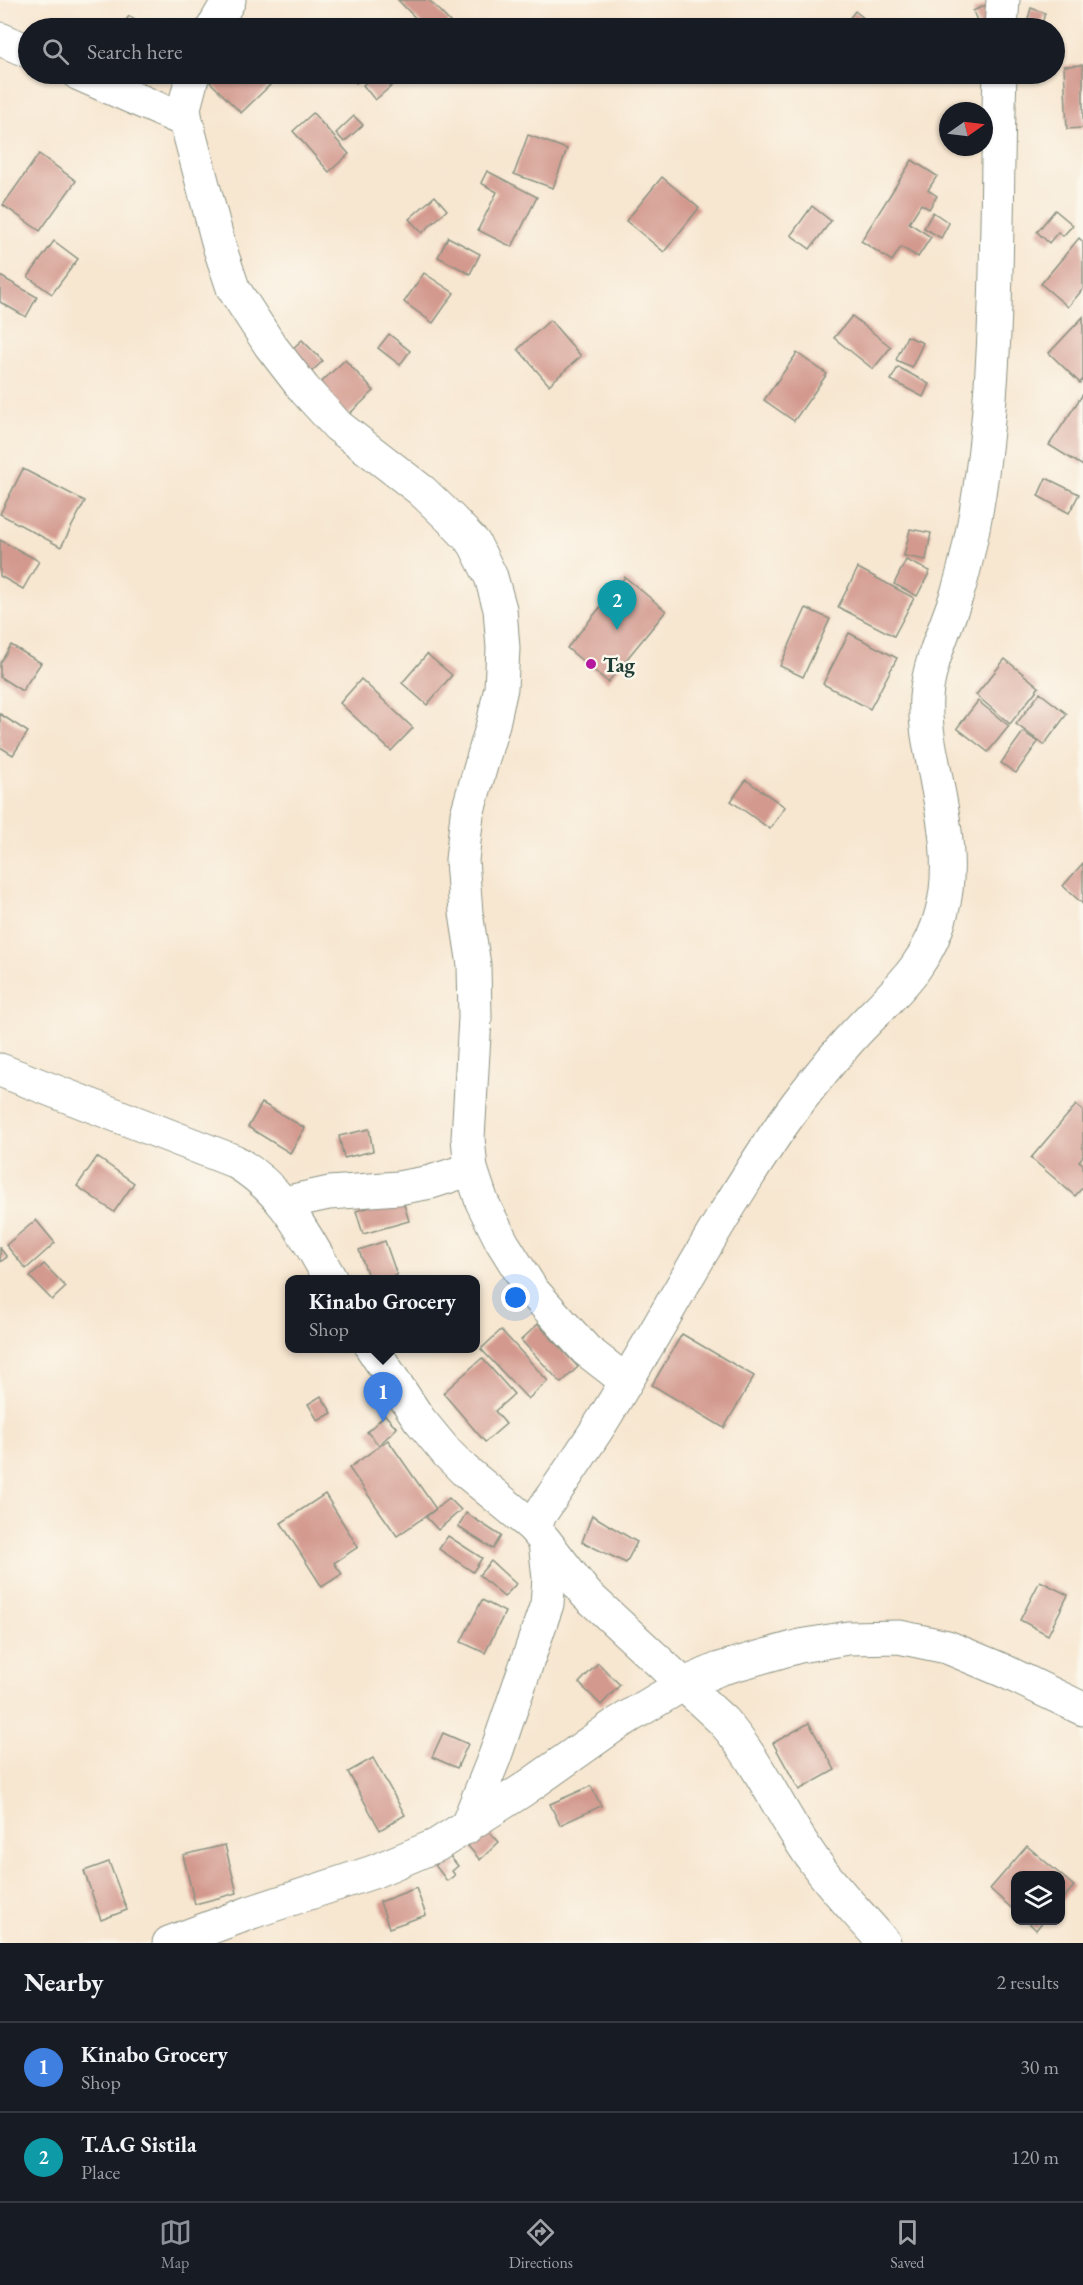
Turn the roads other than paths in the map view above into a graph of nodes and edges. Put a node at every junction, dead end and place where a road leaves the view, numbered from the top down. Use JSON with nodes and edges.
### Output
{"nodes":[{"id":1,"x":229,"y":0,"type":"edge"},
{"id":2,"x":1002,"y":0,"type":"edge"},
{"id":3,"x":219,"y":18,"type":"edge"},
{"id":4,"x":1001,"y":18,"type":"edge"},
{"id":5,"x":0,"y":39,"type":"edge"},
{"id":6,"x":18,"y":47,"type":"edge"},
{"id":7,"x":102,"y":84,"type":"edge"},
{"id":8,"x":190,"y":84,"type":"edge"},
{"id":9,"x":1000,"y":84,"type":"edge"},
{"id":10,"x":186,"y":121,"type":"junction"},
{"id":11,"x":0,"y":1070,"type":"edge"},
{"id":12,"x":471,"y":1169,"type":"junction"},
{"id":13,"x":283,"y":1203,"type":"junction"},
{"id":14,"x":328,"y":1275,"type":"edge"},
{"id":15,"x":375,"y":1353,"type":"edge"},
{"id":16,"x":626,"y":1381,"type":"junction"},
{"id":17,"x":538,"y":1533,"type":"junction"},
{"id":18,"x":682,"y":1685,"type":"junction"},
{"id":19,"x":1083,"y":1709,"type":"edge"},
{"id":20,"x":465,"y":1828,"type":"junction"},
{"id":21,"x":170,"y":1943,"type":"edge"},
{"id":22,"x":884,"y":1943,"type":"edge"}],
"edges":[{"from":1,"to":3,"type":"street"},
{"from":2,"to":4,"type":"street"},
{"from":5,"to":6,"type":"street"},
{"from":7,"to":10,"type":"street"},
{"from":8,"to":10,"type":"street"},
{"from":9,"to":16,"type":"street"},
{"from":10,"to":12,"type":"street"},
{"from":11,"to":13,"type":"street"},
{"from":12,"to":13,"type":"street"},
{"from":12,"to":16,"type":"street"},
{"from":13,"to":14,"type":"street"},
{"from":15,"to":17,"type":"street"},
{"from":16,"to":17,"type":"street"},
{"from":17,"to":18,"type":"street"},
{"from":17,"to":20,"type":"street"},
{"from":18,"to":19,"type":"street"},
{"from":18,"to":20,"type":"street"},
{"from":18,"to":22,"type":"street"},
{"from":20,"to":21,"type":"street"}]}
